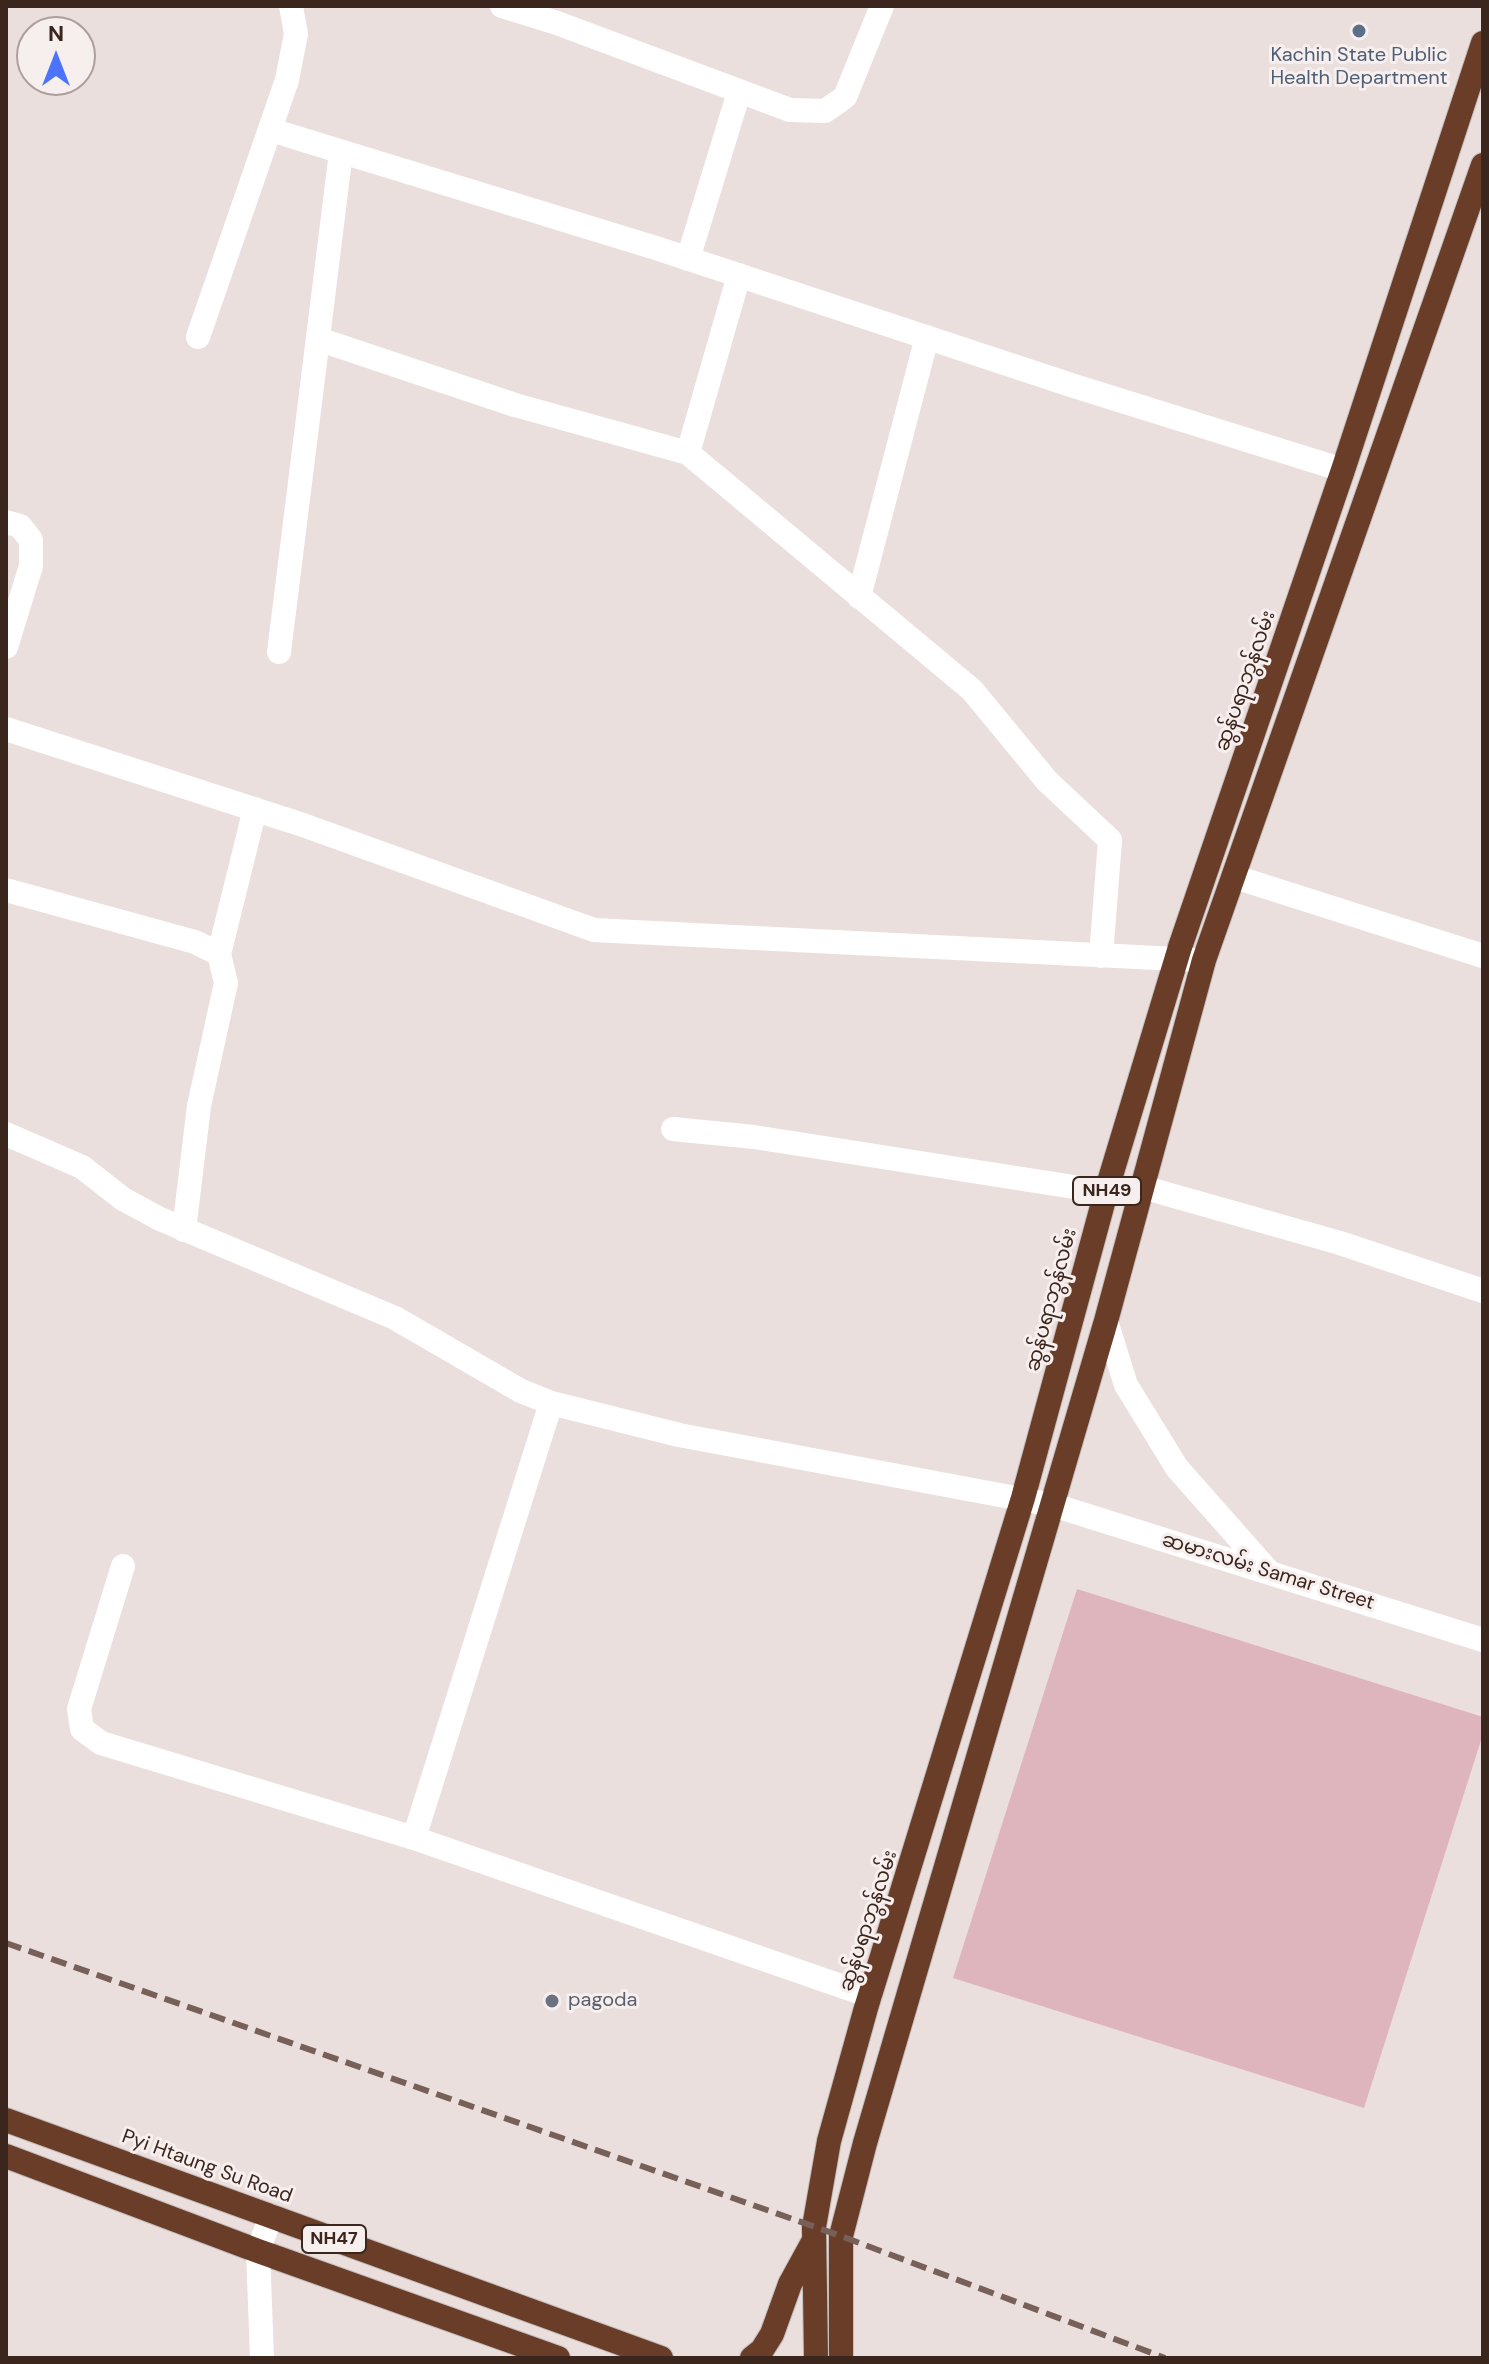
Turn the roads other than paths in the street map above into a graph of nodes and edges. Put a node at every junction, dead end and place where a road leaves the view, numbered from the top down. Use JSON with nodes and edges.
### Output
{"nodes":[{"id":1,"x":291,"y":6,"type":"edge"},
{"id":2,"x":502,"y":6,"type":"edge"},
{"id":3,"x":882,"y":6,"type":"edge"},
{"id":4,"x":1483,"y":43,"type":"edge"},
{"id":5,"x":739,"y":92,"type":"junction"},
{"id":6,"x":271,"y":130,"type":"junction"},
{"id":7,"x":341,"y":152,"type":"junction"},
{"id":8,"x":1483,"y":165,"type":"edge"},
{"id":9,"x":688,"y":259,"type":"junction"},
{"id":10,"x":739,"y":275,"type":"junction"},
{"id":11,"x":198,"y":337,"type":"dead end"},
{"id":12,"x":927,"y":337,"type":"junction"},
{"id":13,"x":318,"y":339,"type":"junction"},
{"id":14,"x":688,"y":453,"type":"junction"},
{"id":15,"x":1343,"y":470,"type":"junction"},
{"id":16,"x":6,"y":522,"type":"edge"},
{"id":17,"x":859,"y":597,"type":"junction"},
{"id":18,"x":6,"y":647,"type":"edge"},
{"id":19,"x":279,"y":652,"type":"dead end"},
{"id":20,"x":6,"y":729,"type":"edge"},
{"id":21,"x":255,"y":809,"type":"junction"},
{"id":22,"x":1235,"y":877,"type":"junction"},
{"id":23,"x":6,"y":890,"type":"edge"},
{"id":24,"x":219,"y":954,"type":"junction"},
{"id":25,"x":1101,"y":956,"type":"junction"},
{"id":26,"x":1483,"y":956,"type":"edge"},
{"id":27,"x":1176,"y":959,"type":"junction"},
{"id":28,"x":1204,"y":960,"type":"junction"},
{"id":29,"x":673,"y":1129,"type":"dead end"},
{"id":30,"x":6,"y":1134,"type":"edge"},
{"id":31,"x":1142,"y":1187,"type":"junction"},
{"id":32,"x":1106,"y":1192,"type":"junction"},
{"id":33,"x":184,"y":1230,"type":"junction"},
{"id":34,"x":1483,"y":1291,"type":"edge"},
{"id":35,"x":1106,"y":1321,"type":"junction"},
{"id":36,"x":551,"y":1403,"type":"junction"},
{"id":37,"x":1023,"y":1498,"type":"junction"},
{"id":38,"x":1053,"y":1505,"type":"junction"},
{"id":39,"x":123,"y":1566,"type":"dead end"},
{"id":40,"x":1271,"y":1574,"type":"junction"},
{"id":41,"x":1483,"y":1640,"type":"edge"},
{"id":42,"x":414,"y":1838,"type":"junction"},
{"id":43,"x":870,"y":1996,"type":"junction"},
{"id":44,"x":6,"y":2120,"type":"edge"},
{"id":45,"x":49,"y":2136,"type":"junction"},
{"id":46,"x":6,"y":2156,"type":"edge"},
{"id":47,"x":37,"y":2167,"type":"junction"},
{"id":48,"x":271,"y":2216,"type":"junction"},
{"id":49,"x":814,"y":2240,"type":"junction"},
{"id":50,"x":258,"y":2251,"type":"junction"},
{"id":51,"x":262,"y":2358,"type":"edge"},
{"id":52,"x":558,"y":2358,"type":"edge"},
{"id":53,"x":661,"y":2358,"type":"edge"},
{"id":54,"x":752,"y":2358,"type":"edge"},
{"id":55,"x":816,"y":2358,"type":"edge"},
{"id":56,"x":841,"y":2358,"type":"edge"}],
"edges":[{"from":1,"to":6,"type":"street"},
{"from":2,"to":5,"type":"street"},
{"from":3,"to":5,"type":"street"},
{"from":4,"to":15,"type":"highway","name":"ဆွန်ပရာဘွန်လမ်း","number":"NH49"},
{"from":5,"to":9,"type":"street"},
{"from":6,"to":7,"type":"street"},
{"from":6,"to":11,"type":"street"},
{"from":7,"to":9,"type":"street"},
{"from":7,"to":13,"type":"street"},
{"from":8,"to":22,"type":"highway","number":"NH49"},
{"from":9,"to":10,"type":"street"},
{"from":10,"to":12,"type":"street"},
{"from":10,"to":14,"type":"street"},
{"from":12,"to":15,"type":"street"},
{"from":12,"to":17,"type":"street"},
{"from":13,"to":14,"type":"street"},
{"from":13,"to":19,"type":"street"},
{"from":14,"to":17,"type":"street"},
{"from":15,"to":27,"type":"highway","name":"ဆွန်ပရာဘွန်လမ်း","number":"NH49"},
{"from":16,"to":18,"type":"street"},
{"from":17,"to":25,"type":"street"},
{"from":20,"to":21,"type":"street"},
{"from":21,"to":24,"type":"street"},
{"from":21,"to":25,"type":"street"},
{"from":22,"to":26,"type":"street"},
{"from":22,"to":28,"type":"highway","number":"NH49"},
{"from":23,"to":24,"type":"street"},
{"from":24,"to":33,"type":"street"},
{"from":25,"to":27,"type":"street"},
{"from":27,"to":28,"type":"street"},
{"from":27,"to":32,"type":"highway","name":"ဆွန်ပရာဘွန်လမ်း","number":"NH49"},
{"from":28,"to":31,"type":"highway","number":"NH49"},
{"from":29,"to":32,"type":"street"},
{"from":30,"to":33,"type":"street","name":"ဆမားလမ်း Samar Street"},
{"from":31,"to":32,"type":"street"},
{"from":31,"to":34,"type":"street"},
{"from":31,"to":35,"type":"highway","number":"NH49"},
{"from":32,"to":37,"type":"highway","name":"ဆွန်ပရာဘွန်လမ်း","number":"NH49"},
{"from":33,"to":36,"type":"street","name":"ဆမားလမ်း Samar Street"},
{"from":35,"to":38,"type":"highway","number":"NH49"},
{"from":35,"to":40,"type":"street"},
{"from":36,"to":37,"type":"street","name":"ဆမားလမ်း Samar Street"},
{"from":36,"to":42,"type":"street"},
{"from":37,"to":38,"type":"street","name":"ဆမားလမ်း Samar Street"},
{"from":37,"to":43,"type":"highway","name":"ဆွန်ပရာဘွန်လမ်း","number":"NH49"},
{"from":38,"to":40,"type":"street","name":"ဆမားလမ်း Samar Street"},
{"from":38,"to":56,"type":"highway","number":"NH49"},
{"from":39,"to":42,"type":"street"},
{"from":40,"to":41,"type":"street","name":"ဆမားလမ်း Samar Street"},
{"from":42,"to":43,"type":"street"},
{"from":43,"to":49,"type":"highway","name":"ဆွန်ပရာဘွန်လမ်း","number":"NH49"},
{"from":44,"to":45,"type":"highway","name":"Pyi Htaung Su Road","number":"NH47"},
{"from":45,"to":47,"type":"highway"},
{"from":45,"to":48,"type":"highway","name":"Pyi Htaung Su Road","number":"NH47"},
{"from":46,"to":47,"type":"highway","number":"NH47"},
{"from":47,"to":50,"type":"highway","number":"NH47"},
{"from":48,"to":50,"type":"street"},
{"from":48,"to":53,"type":"highway","name":"Pyi Htaung Su Road","number":"NH47"},
{"from":49,"to":54,"type":"highway"},
{"from":49,"to":55,"type":"highway","name":"ဆွန်ပရာဘွန်လမ်း","number":"NH49"},
{"from":50,"to":51,"type":"street"},
{"from":50,"to":52,"type":"highway","number":"NH47"}]}
